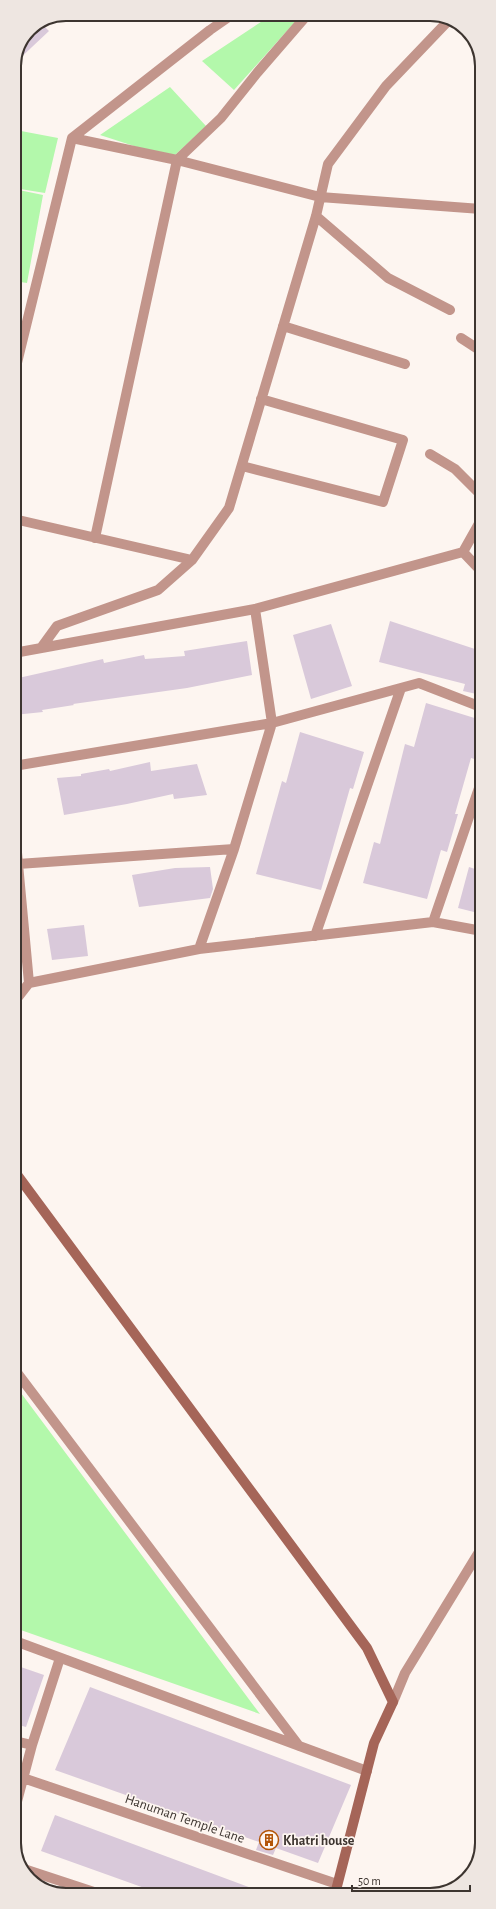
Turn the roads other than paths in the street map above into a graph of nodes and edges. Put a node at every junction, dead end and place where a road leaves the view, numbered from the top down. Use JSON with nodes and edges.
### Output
{"nodes":[{"id":1,"x":223,"y":21,"type":"edge"},
{"id":2,"x":302,"y":21,"type":"edge"},
{"id":3,"x":445,"y":24,"type":"edge"},
{"id":4,"x":72,"y":138,"type":"junction"},
{"id":5,"x":176,"y":160,"type":"junction"},
{"id":6,"x":320,"y":197,"type":"junction"},
{"id":7,"x":475,"y":209,"type":"edge"},
{"id":8,"x":316,"y":216,"type":"junction"},
{"id":9,"x":450,"y":310,"type":"dead end"},
{"id":10,"x":283,"y":326,"type":"junction"},
{"id":11,"x":461,"y":338,"type":"dead end"},
{"id":12,"x":21,"y":346,"type":"edge"},
{"id":13,"x":475,"y":347,"type":"edge"},
{"id":14,"x":405,"y":364,"type":"dead end"},
{"id":15,"x":261,"y":399,"type":"junction"},
{"id":16,"x":430,"y":454,"type":"dead end"},
{"id":17,"x":242,"y":466,"type":"junction"},
{"id":18,"x":475,"y":489,"type":"edge"},
{"id":19,"x":21,"y":521,"type":"edge"},
{"id":20,"x":475,"y":531,"type":"edge"},
{"id":21,"x":95,"y":538,"type":"junction"},
{"id":22,"x":463,"y":552,"type":"junction"},
{"id":23,"x":192,"y":560,"type":"junction"},
{"id":24,"x":475,"y":564,"type":"edge"},
{"id":25,"x":255,"y":609,"type":"junction"},
{"id":26,"x":42,"y":648,"type":"junction"},
{"id":27,"x":21,"y":652,"type":"edge"},
{"id":28,"x":401,"y":688,"type":"junction"},
{"id":29,"x":475,"y":705,"type":"edge"},
{"id":30,"x":272,"y":723,"type":"junction"},
{"id":31,"x":21,"y":765,"type":"edge"},
{"id":32,"x":475,"y":800,"type":"edge"},
{"id":33,"x":234,"y":849,"type":"junction"},
{"id":34,"x":21,"y":864,"type":"edge"},
{"id":35,"x":21,"y":896,"type":"edge"},
{"id":36,"x":434,"y":922,"type":"junction"},
{"id":37,"x":475,"y":930,"type":"edge"},
{"id":38,"x":315,"y":936,"type":"junction"},
{"id":39,"x":199,"y":949,"type":"junction"},
{"id":40,"x":29,"y":983,"type":"junction"},
{"id":41,"x":21,"y":993,"type":"edge"},
{"id":42,"x":21,"y":1180,"type":"edge"},
{"id":43,"x":21,"y":1378,"type":"edge"},
{"id":44,"x":475,"y":1559,"type":"edge"},
{"id":45,"x":21,"y":1643,"type":"edge"},
{"id":46,"x":60,"y":1658,"type":"junction"},
{"id":47,"x":393,"y":1702,"type":"junction"},
{"id":48,"x":21,"y":1742,"type":"edge"},
{"id":49,"x":32,"y":1745,"type":"junction"},
{"id":50,"x":299,"y":1746,"type":"junction"},
{"id":51,"x":367,"y":1771,"type":"junction"},
{"id":52,"x":23,"y":1778,"type":"junction"},
{"id":53,"x":21,"y":1786,"type":"edge"},
{"id":54,"x":31,"y":1871,"type":"edge"},
{"id":55,"x":82,"y":1888,"type":"edge"},
{"id":56,"x":333,"y":1888,"type":"edge"},
{"id":57,"x":336,"y":1888,"type":"edge"}],
"edges":[{"from":1,"to":4,"type":"street"},
{"from":2,"to":5,"type":"street"},
{"from":3,"to":6,"type":"street"},
{"from":4,"to":5,"type":"street"},
{"from":4,"to":12,"type":"street"},
{"from":5,"to":6,"type":"street"},
{"from":5,"to":21,"type":"street"},
{"from":6,"to":7,"type":"street"},
{"from":6,"to":8,"type":"street"},
{"from":8,"to":9,"type":"street"},
{"from":8,"to":10,"type":"street"},
{"from":10,"to":14,"type":"street"},
{"from":10,"to":15,"type":"street"},
{"from":11,"to":13,"type":"street"},
{"from":15,"to":17,"type":"street"},
{"from":15,"to":17,"type":"street"},
{"from":16,"to":18,"type":"street"},
{"from":17,"to":23,"type":"street"},
{"from":19,"to":21,"type":"street"},
{"from":20,"to":22,"type":"street"},
{"from":21,"to":23,"type":"street"},
{"from":22,"to":24,"type":"street"},
{"from":22,"to":25,"type":"street"},
{"from":23,"to":26,"type":"street"},
{"from":25,"to":26,"type":"street"},
{"from":25,"to":30,"type":"street"},
{"from":26,"to":27,"type":"street"},
{"from":28,"to":29,"type":"street"},
{"from":28,"to":30,"type":"street"},
{"from":28,"to":38,"type":"street"},
{"from":30,"to":31,"type":"street"},
{"from":30,"to":33,"type":"street"},
{"from":32,"to":36,"type":"street"},
{"from":33,"to":34,"type":"street"},
{"from":33,"to":39,"type":"street"},
{"from":35,"to":40,"type":"street"},
{"from":36,"to":37,"type":"street"},
{"from":36,"to":38,"type":"street"},
{"from":38,"to":39,"type":"street"},
{"from":39,"to":40,"type":"street"},
{"from":40,"to":41,"type":"street"},
{"from":42,"to":47,"type":"street"},
{"from":43,"to":50,"type":"street"},
{"from":44,"to":47,"type":"street"},
{"from":45,"to":46,"type":"street"},
{"from":46,"to":49,"type":"street"},
{"from":46,"to":50,"type":"street"},
{"from":47,"to":51,"type":"street"},
{"from":48,"to":49,"type":"street"},
{"from":49,"to":52,"type":"street"},
{"from":50,"to":51,"type":"street"},
{"from":51,"to":57,"type":"street"},
{"from":52,"to":53,"type":"street"},
{"from":52,"to":56,"type":"street","name":"Hanuman Temple Lane"},
{"from":54,"to":55,"type":"street"}]}
